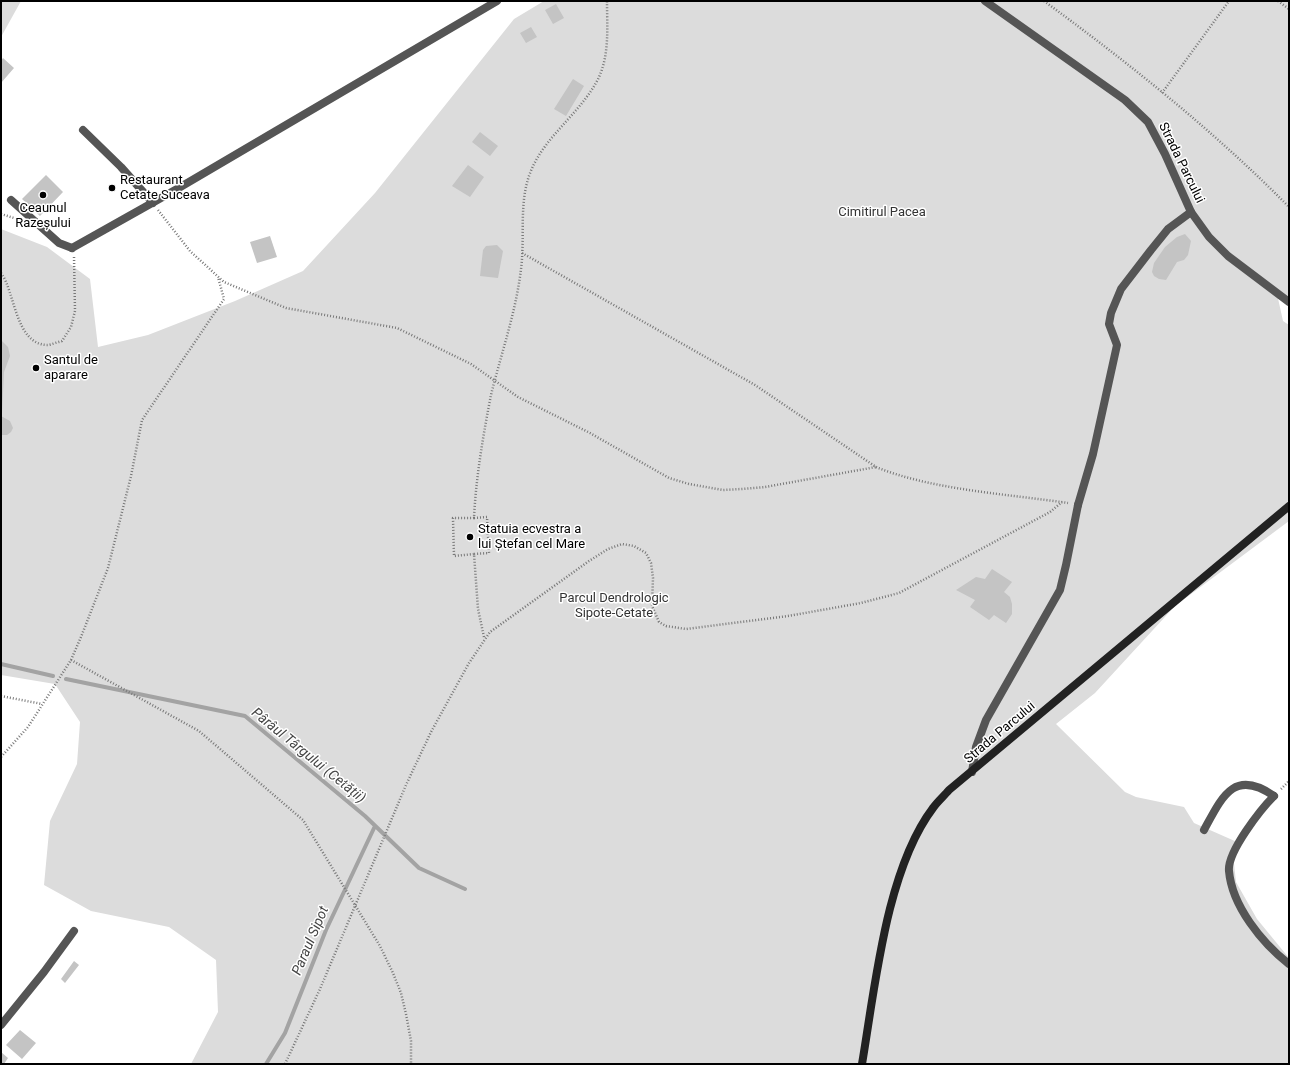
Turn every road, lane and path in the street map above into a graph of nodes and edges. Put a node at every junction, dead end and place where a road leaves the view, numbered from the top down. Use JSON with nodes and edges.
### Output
{"nodes":[{"id":1,"x":497,"y":1,"type":"edge"},
{"id":2,"x":607,"y":1,"type":"edge"},
{"id":3,"x":985,"y":1,"type":"edge"},
{"id":4,"x":1044,"y":1,"type":"edge"},
{"id":5,"x":1229,"y":1,"type":"edge"},
{"id":6,"x":1278,"y":1,"type":"edge"},
{"id":7,"x":1289,"y":9,"type":"edge"},
{"id":8,"x":1162,"y":93,"type":"junction"},
{"id":9,"x":83,"y":130,"type":"dead end"},
{"id":10,"x":11,"y":200,"type":"dead end"},
{"id":11,"x":153,"y":203,"type":"junction"},
{"id":12,"x":1289,"y":207,"type":"edge"},
{"id":13,"x":1191,"y":212,"type":"junction"},
{"id":14,"x":72,"y":248,"type":"junction"},
{"id":15,"x":522,"y":253,"type":"junction"},
{"id":16,"x":1,"y":272,"type":"edge"},
{"id":17,"x":218,"y":277,"type":"junction"},
{"id":18,"x":1289,"y":302,"type":"edge"},
{"id":19,"x":496,"y":381,"type":"junction"},
{"id":20,"x":876,"y":467,"type":"junction"},
{"id":21,"x":1062,"y":502,"type":"junction"},
{"id":22,"x":1078,"y":505,"type":"junction"},
{"id":23,"x":1289,"y":506,"type":"edge"},
{"id":24,"x":474,"y":518,"type":"junction"},
{"id":25,"x":474,"y":554,"type":"junction"},
{"id":26,"x":484,"y":638,"type":"junction"},
{"id":27,"x":71,"y":660,"type":"junction"},
{"id":28,"x":1,"y":696,"type":"edge"},
{"id":29,"x":42,"y":704,"type":"junction"},
{"id":30,"x":1,"y":757,"type":"edge"},
{"id":31,"x":972,"y":772,"type":"junction"},
{"id":32,"x":1204,"y":830,"type":"dead end"},
{"id":33,"x":354,"y":905,"type":"junction"},
{"id":34,"x":74,"y":931,"type":"dead end"},
{"id":35,"x":1289,"y":964,"type":"edge"},
{"id":36,"x":1,"y":1025,"type":"edge"},
{"id":37,"x":285,"y":1064,"type":"edge"},
{"id":38,"x":411,"y":1064,"type":"edge"},
{"id":39,"x":862,"y":1064,"type":"edge"}],
"edges":[{"from":1,"to":11,"type":"street"},
{"from":2,"to":15,"type":"path"},
{"from":3,"to":13,"type":"street","name":"Strada Parcului"},
{"from":4,"to":8,"type":"path"},
{"from":5,"to":8,"type":"path"},
{"from":6,"to":7,"type":"path"},
{"from":8,"to":12,"type":"path"},
{"from":9,"to":11,"type":"street"},
{"from":10,"to":14,"type":"street"},
{"from":11,"to":14,"type":"street"},
{"from":11,"to":17,"type":"path"},
{"from":13,"to":18,"type":"street","name":"Strada Parcului"},
{"from":13,"to":22,"type":"street"},
{"from":14,"to":16,"type":"path"},
{"from":15,"to":19,"type":"path"},
{"from":15,"to":20,"type":"path"},
{"from":17,"to":19,"type":"path"},
{"from":17,"to":27,"type":"path"},
{"from":19,"to":20,"type":"path"},
{"from":19,"to":24,"type":"path"},
{"from":20,"to":21,"type":"path"},
{"from":21,"to":22,"type":"path"},
{"from":21,"to":26,"type":"path"},
{"from":22,"to":31,"type":"street"},
{"from":23,"to":31,"type":"main road","name":"Strada Parcului"},
{"from":24,"to":25,"type":"path"},
{"from":24,"to":25,"type":"path"},
{"from":25,"to":26,"type":"path"},
{"from":26,"to":33,"type":"path"},
{"from":27,"to":29,"type":"path"},
{"from":27,"to":33,"type":"path"},
{"from":28,"to":29,"type":"path"},
{"from":29,"to":30,"type":"path"},
{"from":31,"to":39,"type":"main road","name":"Strada Parcului"},
{"from":32,"to":35,"type":"street"},
{"from":33,"to":37,"type":"path"},
{"from":33,"to":38,"type":"path"},
{"from":34,"to":36,"type":"street"}]}
